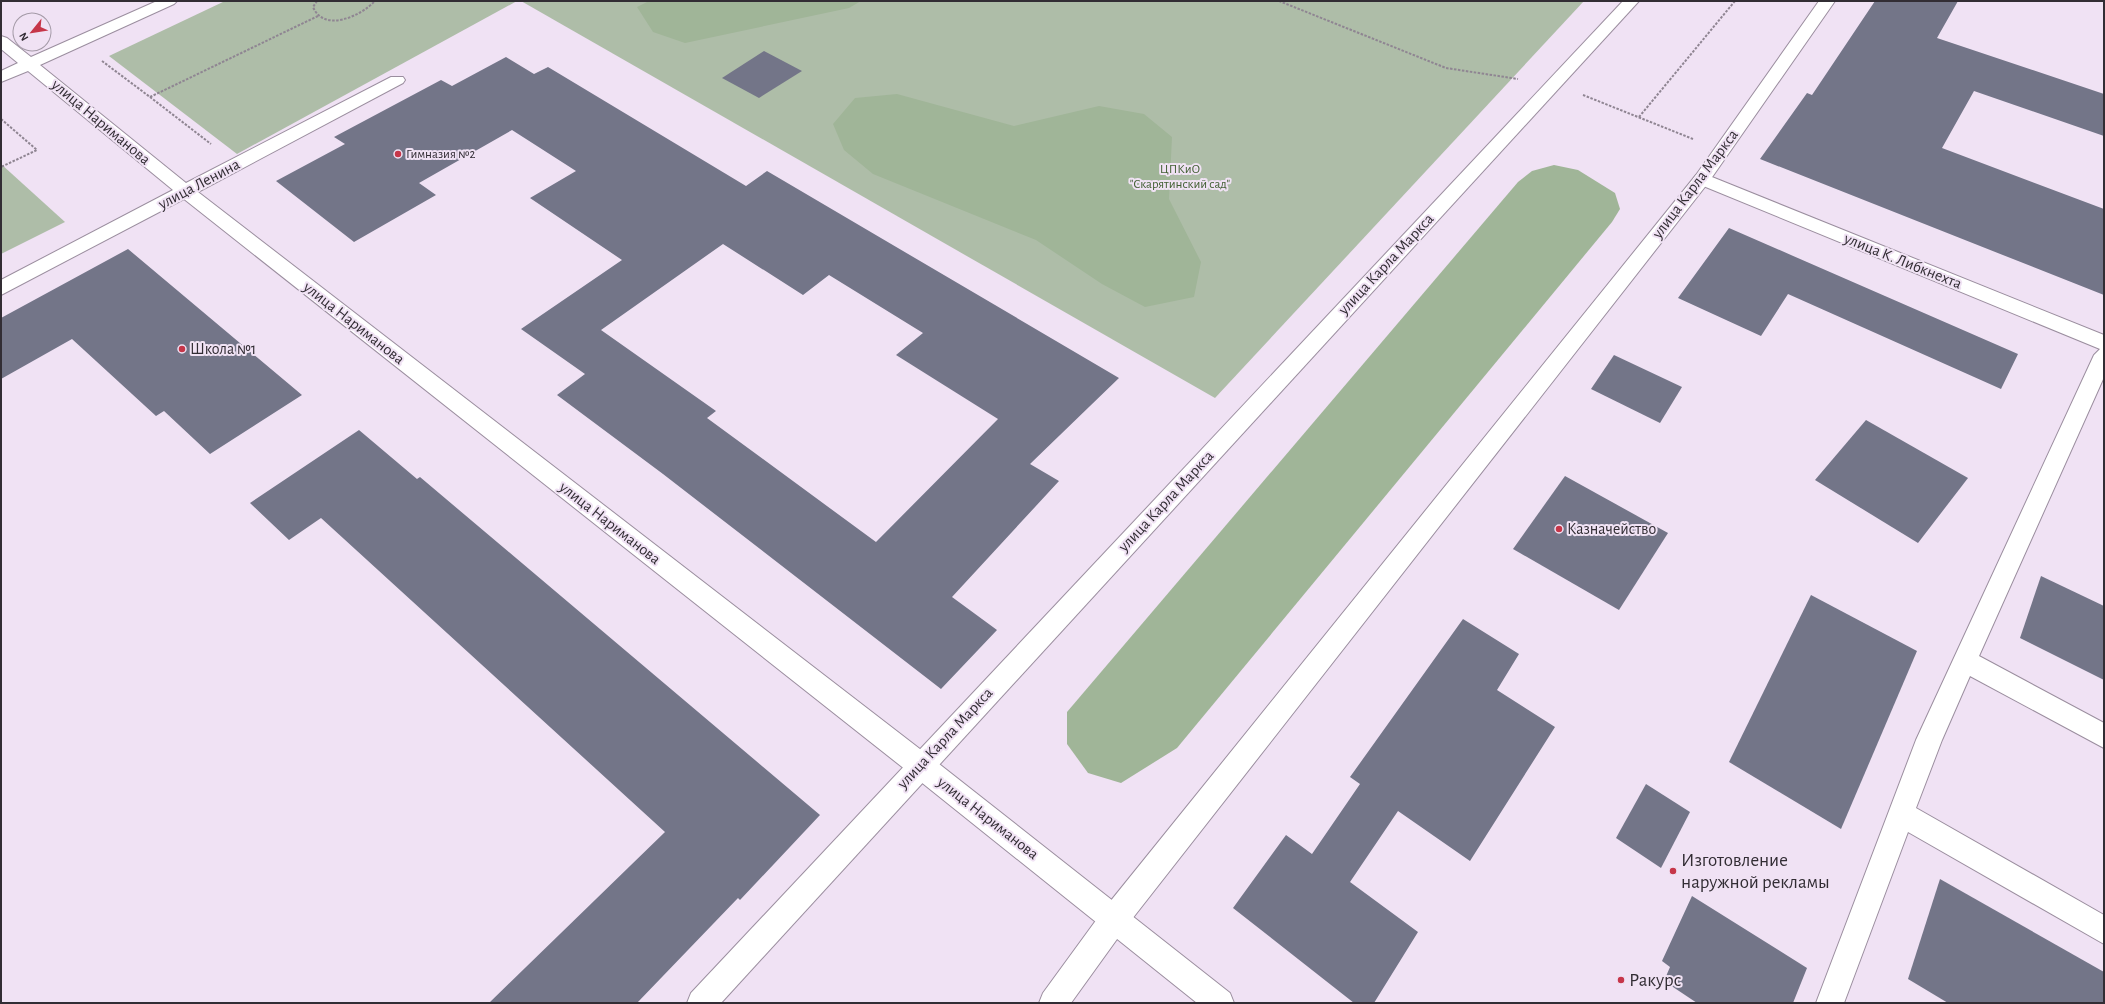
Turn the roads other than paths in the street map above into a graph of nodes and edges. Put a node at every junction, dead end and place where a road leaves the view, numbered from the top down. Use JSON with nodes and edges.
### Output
{"nodes":[{"id":1,"x":169,"y":1,"type":"edge"},
{"id":2,"x":1631,"y":1,"type":"edge"},
{"id":3,"x":1827,"y":1,"type":"edge"},
{"id":4,"x":1,"y":41,"type":"edge"},
{"id":5,"x":30,"y":63,"type":"junction"},
{"id":6,"x":1,"y":77,"type":"edge"},
{"id":7,"x":398,"y":80,"type":"dead end"},
{"id":8,"x":1702,"y":179,"type":"junction"},
{"id":9,"x":186,"y":192,"type":"junction"},
{"id":10,"x":1,"y":288,"type":"edge"},
{"id":11,"x":2104,"y":343,"type":"edge"},
{"id":12,"x":2104,"y":355,"type":"edge"},
{"id":13,"x":1965,"y":661,"type":"junction"},
{"id":14,"x":2104,"y":736,"type":"edge"},
{"id":15,"x":920,"y":765,"type":"junction"},
{"id":16,"x":1901,"y":814,"type":"junction"},
{"id":17,"x":1115,"y":918,"type":"junction"},
{"id":18,"x":2104,"y":930,"type":"edge"},
{"id":19,"x":702,"y":1003,"type":"edge"},
{"id":20,"x":1053,"y":1003,"type":"edge"},
{"id":21,"x":1220,"y":1003,"type":"edge"},
{"id":22,"x":1830,"y":1003,"type":"edge"}],
"edges":[{"from":1,"to":5,"type":"main road"},
{"from":2,"to":15,"type":"main road","name":"улица Карла Маркса"},
{"from":3,"to":8,"type":"main road","name":"улица Карла Маркса"},
{"from":4,"to":5,"type":"main road","name":"улица Нариманова"},
{"from":5,"to":6,"type":"main road"},
{"from":5,"to":9,"type":"main road","name":"улица Нариманова"},
{"from":7,"to":9,"type":"main road","name":"улица Ленина"},
{"from":8,"to":11,"type":"main road","name":"улица К. Либкнехта"},
{"from":8,"to":17,"type":"main road","name":"улица Карла Маркса"},
{"from":9,"to":10,"type":"main road","name":"улица Ленина"},
{"from":9,"to":15,"type":"main road","name":"улица Нариманова"},
{"from":12,"to":13,"type":"main road"},
{"from":13,"to":14,"type":"main road"},
{"from":13,"to":16,"type":"main road"},
{"from":15,"to":17,"type":"main road","name":"улица Нариманова"},
{"from":15,"to":19,"type":"main road","name":"улица Карла Маркса"},
{"from":16,"to":18,"type":"main road"},
{"from":16,"to":22,"type":"main road"},
{"from":17,"to":20,"type":"main road","name":"улица Карла Маркса"},
{"from":17,"to":21,"type":"main road","name":"улица Нариманова"}]}
